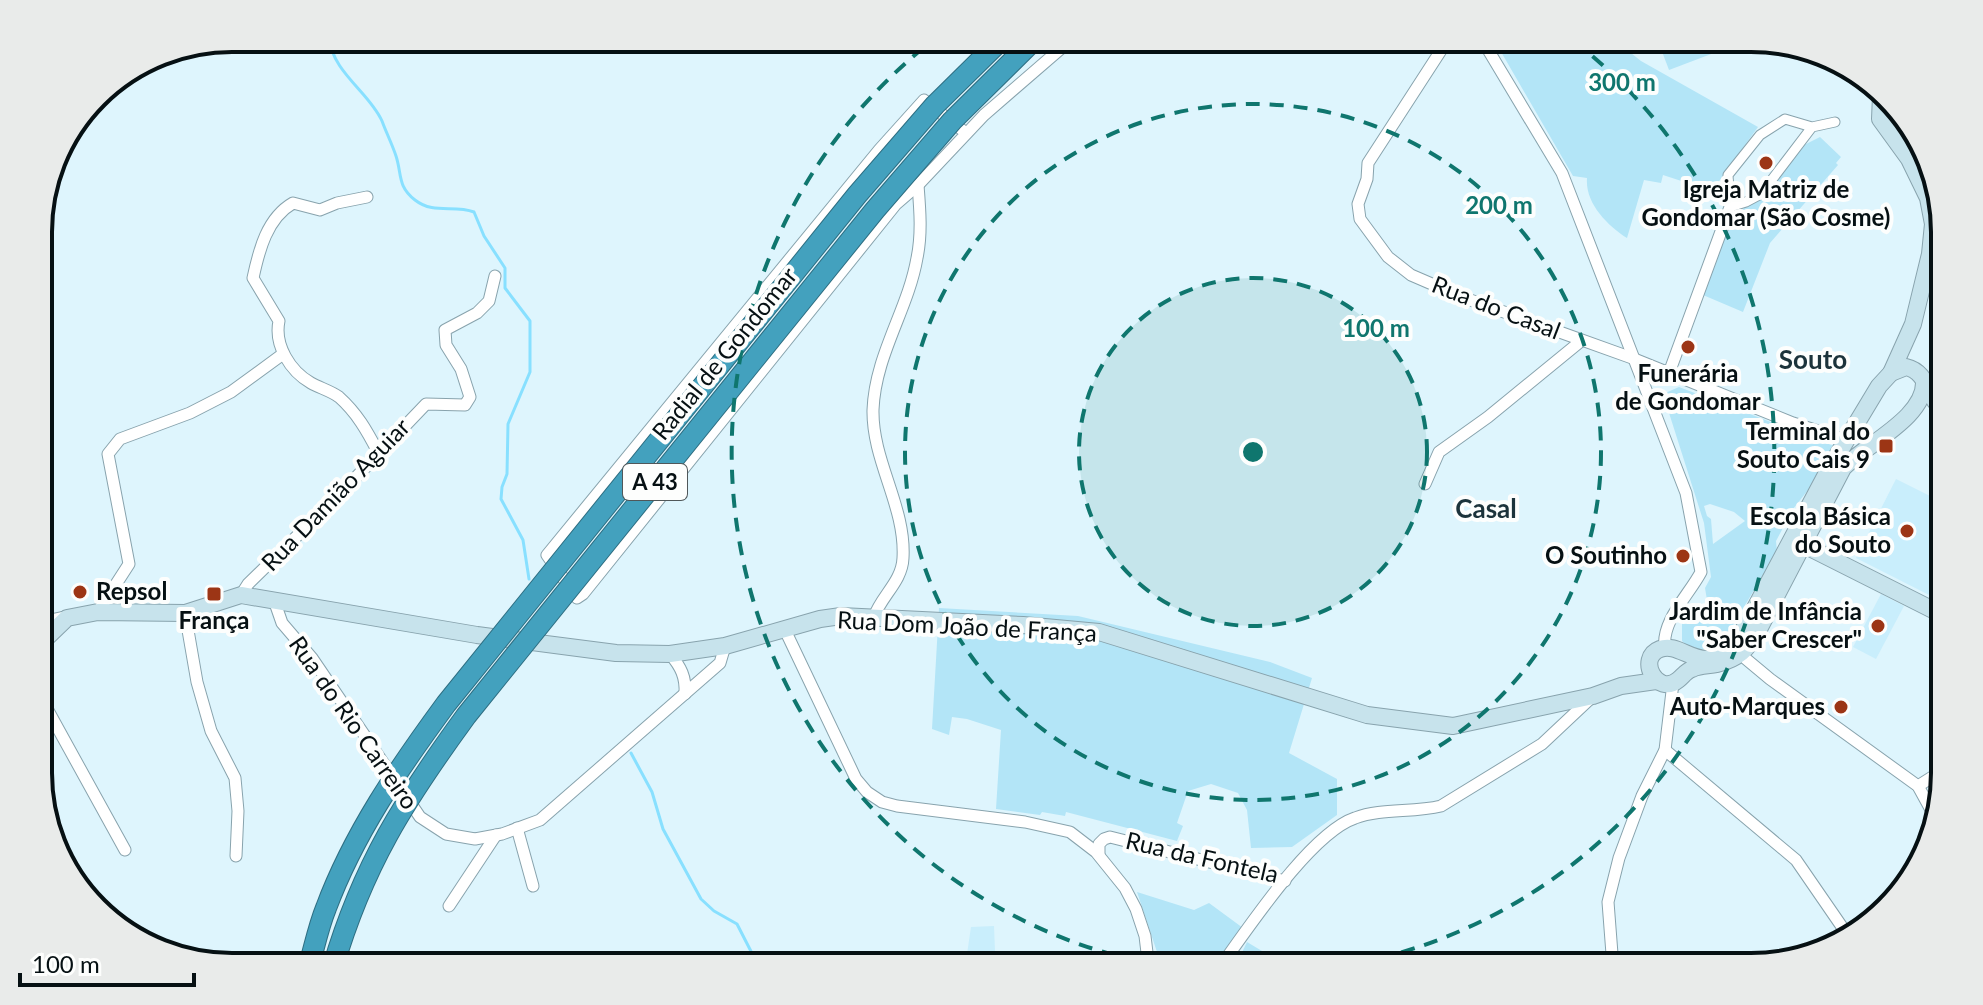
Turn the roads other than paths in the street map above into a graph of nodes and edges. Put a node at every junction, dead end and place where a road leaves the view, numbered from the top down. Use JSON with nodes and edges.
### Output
{"nodes":[{"id":1,"x":989,"y":52,"type":"edge"},
{"id":2,"x":1022,"y":52,"type":"edge"},
{"id":3,"x":1057,"y":52,"type":"edge"},
{"id":4,"x":1440,"y":52,"type":"edge"},
{"id":5,"x":1489,"y":52,"type":"edge"},
{"id":6,"x":1883,"y":110,"type":"edge"},
{"id":7,"x":1835,"y":122,"type":"dead end"},
{"id":8,"x":1812,"y":127,"type":"junction"},
{"id":9,"x":1887,"y":129,"type":"junction"},
{"id":10,"x":1899,"y":130,"type":"edge"},
{"id":11,"x":966,"y":133,"type":"junction"},
{"id":12,"x":1909,"y":145,"type":"edge"},
{"id":13,"x":879,"y":150,"type":"junction"},
{"id":14,"x":1909,"y":159,"type":"junction"},
{"id":15,"x":918,"y":185,"type":"junction"},
{"id":16,"x":1927,"y":195,"type":"edge"},
{"id":17,"x":367,"y":197,"type":"dead end"},
{"id":18,"x":1730,"y":207,"type":"junction"},
{"id":19,"x":1931,"y":244,"type":"edge"},
{"id":20,"x":495,"y":276,"type":"dead end"},
{"id":21,"x":1913,"y":324,"type":"junction"},
{"id":22,"x":1581,"y":341,"type":"junction"},
{"id":23,"x":283,"y":354,"type":"junction"},
{"id":24,"x":1632,"y":358,"type":"junction"},
{"id":25,"x":1669,"y":373,"type":"junction"},
{"id":26,"x":1891,"y":373,"type":"junction"},
{"id":27,"x":1922,"y":377,"type":"junction"},
{"id":28,"x":1931,"y":394,"type":"edge"},
{"id":29,"x":1846,"y":440,"type":"junction"},
{"id":30,"x":378,"y":452,"type":"junction"},
{"id":31,"x":1425,"y":484,"type":"dead end"},
{"id":32,"x":1797,"y":541,"type":"junction"},
{"id":33,"x":241,"y":595,"type":"junction"},
{"id":34,"x":274,"y":600,"type":"junction"},
{"id":35,"x":1931,"y":609,"type":"edge"},
{"id":36,"x":98,"y":612,"type":"junction"},
{"id":37,"x":185,"y":613,"type":"junction"},
{"id":38,"x":874,"y":617,"type":"junction"},
{"id":39,"x":67,"y":618,"type":"junction"},
{"id":40,"x":52,"y":621,"type":"edge"},
{"id":41,"x":785,"y":630,"type":"junction"},
{"id":42,"x":52,"y":632,"type":"edge"},
{"id":43,"x":725,"y":646,"type":"junction"},
{"id":44,"x":1740,"y":647,"type":"junction"},
{"id":45,"x":1672,"y":650,"type":"junction"},
{"id":46,"x":670,"y":654,"type":"junction"},
{"id":47,"x":1649,"y":664,"type":"junction"},
{"id":48,"x":1671,"y":679,"type":"junction"},
{"id":49,"x":1621,"y":686,"type":"junction"},
{"id":50,"x":685,"y":694,"type":"junction"},
{"id":51,"x":1593,"y":696,"type":"junction"},
{"id":52,"x":52,"y":718,"type":"edge"},
{"id":53,"x":1665,"y":750,"type":"junction"},
{"id":54,"x":1931,"y":778,"type":"edge"},
{"id":55,"x":1918,"y":786,"type":"junction"},
{"id":56,"x":1928,"y":804,"type":"edge"},
{"id":57,"x":517,"y":828,"type":"junction"},
{"id":58,"x":496,"y":835,"type":"junction"},
{"id":59,"x":125,"y":850,"type":"dead end"},
{"id":60,"x":1099,"y":855,"type":"junction"},
{"id":61,"x":236,"y":856,"type":"dead end"},
{"id":62,"x":1285,"y":881,"type":"junction"},
{"id":63,"x":533,"y":886,"type":"dead end"},
{"id":64,"x":449,"y":906,"type":"dead end"},
{"id":65,"x":1843,"y":928,"type":"edge"},
{"id":66,"x":313,"y":953,"type":"edge"},
{"id":67,"x":337,"y":953,"type":"edge"},
{"id":68,"x":1147,"y":953,"type":"edge"},
{"id":69,"x":1231,"y":953,"type":"edge"},
{"id":70,"x":1612,"y":953,"type":"edge"}],
"edges":[{"from":1,"to":66,"type":"highway","name":"Radial de Gondomar","number":"A 43","bridge":true},
{"from":2,"to":67,"type":"highway","name":"Radial de Gondomar","number":"A 43","bridge":true},
{"from":3,"to":11,"type":"street"},
{"from":4,"to":22,"type":"street","name":"Rua do Casal"},
{"from":5,"to":24,"type":"street"},
{"from":6,"to":9,"type":"main road"},
{"from":7,"to":8,"type":"street"},
{"from":8,"to":18,"type":"street"},
{"from":8,"to":18,"type":"street"},
{"from":9,"to":10,"type":"main road"},
{"from":9,"to":14,"type":"main road"},
{"from":11,"to":13,"type":"street"},
{"from":11,"to":15,"type":"street"},
{"from":12,"to":14,"type":"main road"},
{"from":13,"to":15,"type":"street"},
{"from":13,"to":15,"type":"street"},
{"from":14,"to":16,"type":"main road"},
{"from":15,"to":38,"type":"street"},
{"from":17,"to":23,"type":"street"},
{"from":18,"to":25,"type":"street"},
{"from":19,"to":21,"type":"main road"},
{"from":20,"to":30,"type":"street","name":"Rua Damião Aguiar"},
{"from":21,"to":26,"type":"main road"},
{"from":21,"to":27,"type":"main road"},
{"from":22,"to":24,"type":"street","name":"Rua do Casal"},
{"from":22,"to":31,"type":"street"},
{"from":23,"to":30,"type":"street"},
{"from":23,"to":36,"type":"street"},
{"from":24,"to":25,"type":"street","name":"Rua do Casal"},
{"from":24,"to":45,"type":"street"},
{"from":25,"to":29,"type":"street","name":"Rua do Casal"},
{"from":26,"to":27,"type":"main road"},
{"from":26,"to":29,"type":"main road"},
{"from":27,"to":28,"type":"main road"},
{"from":27,"to":32,"type":"main road"},
{"from":29,"to":32,"type":"main road"},
{"from":30,"to":33,"type":"street","name":"Rua Damião Aguiar"},
{"from":32,"to":35,"type":"main road"},
{"from":32,"to":44,"type":"main road"},
{"from":33,"to":34,"type":"main road","name":"Rua Dom João de França"},
{"from":33,"to":37,"type":"main road","name":"Rua Dom João de França"},
{"from":34,"to":46,"type":"main road","name":"Rua Dom João de França"},
{"from":34,"to":58,"type":"street","name":"Rua do Rio Carreiro"},
{"from":36,"to":37,"type":"main road","name":"Rua Dom João de França"},
{"from":36,"to":39,"type":"main road","name":"Rua Dom João de França"},
{"from":37,"to":61,"type":"street"},
{"from":38,"to":41,"type":"main road","name":"Rua Dom João de França"},
{"from":38,"to":51,"type":"main road","name":"Rua Dom João de França"},
{"from":39,"to":40,"type":"street"},
{"from":39,"to":42,"type":"main road"},
{"from":41,"to":43,"type":"main road","name":"Rua Dom João de França"},
{"from":41,"to":60,"type":"street","name":"Rua da Fontela"},
{"from":43,"to":46,"type":"main road","name":"Rua Dom João de França"},
{"from":43,"to":50,"type":"street","name":"Rua do Rio Carreiro"},
{"from":44,"to":45,"type":"main road"},
{"from":44,"to":48,"type":"main road","name":"Rua Dom João de França"},
{"from":44,"to":55,"type":"street"},
{"from":45,"to":47,"type":"main road"},
{"from":45,"to":48,"type":"main road"},
{"from":46,"to":50,"type":"street"},
{"from":47,"to":48,"type":"main road"},
{"from":47,"to":49,"type":"main road","name":"Rua Dom João de França"},
{"from":48,"to":49,"type":"main road","name":"Rua Dom João de França"},
{"from":48,"to":53,"type":"street"},
{"from":49,"to":51,"type":"main road","name":"Rua Dom João de França"},
{"from":50,"to":57,"type":"street","name":"Rua do Rio Carreiro"},
{"from":51,"to":62,"type":"street","name":"Rua da Fontela"},
{"from":52,"to":59,"type":"street"},
{"from":53,"to":65,"type":"street"},
{"from":53,"to":70,"type":"street"},
{"from":54,"to":55,"type":"street"},
{"from":55,"to":56,"type":"street"},
{"from":57,"to":58,"type":"street","name":"Rua do Rio Carreiro"},
{"from":57,"to":63,"type":"street"},
{"from":58,"to":64,"type":"street"},
{"from":60,"to":62,"type":"street","name":"Rua da Fontela"},
{"from":60,"to":68,"type":"street","name":"Rua da Fontela"},
{"from":62,"to":69,"type":"street"}]}
